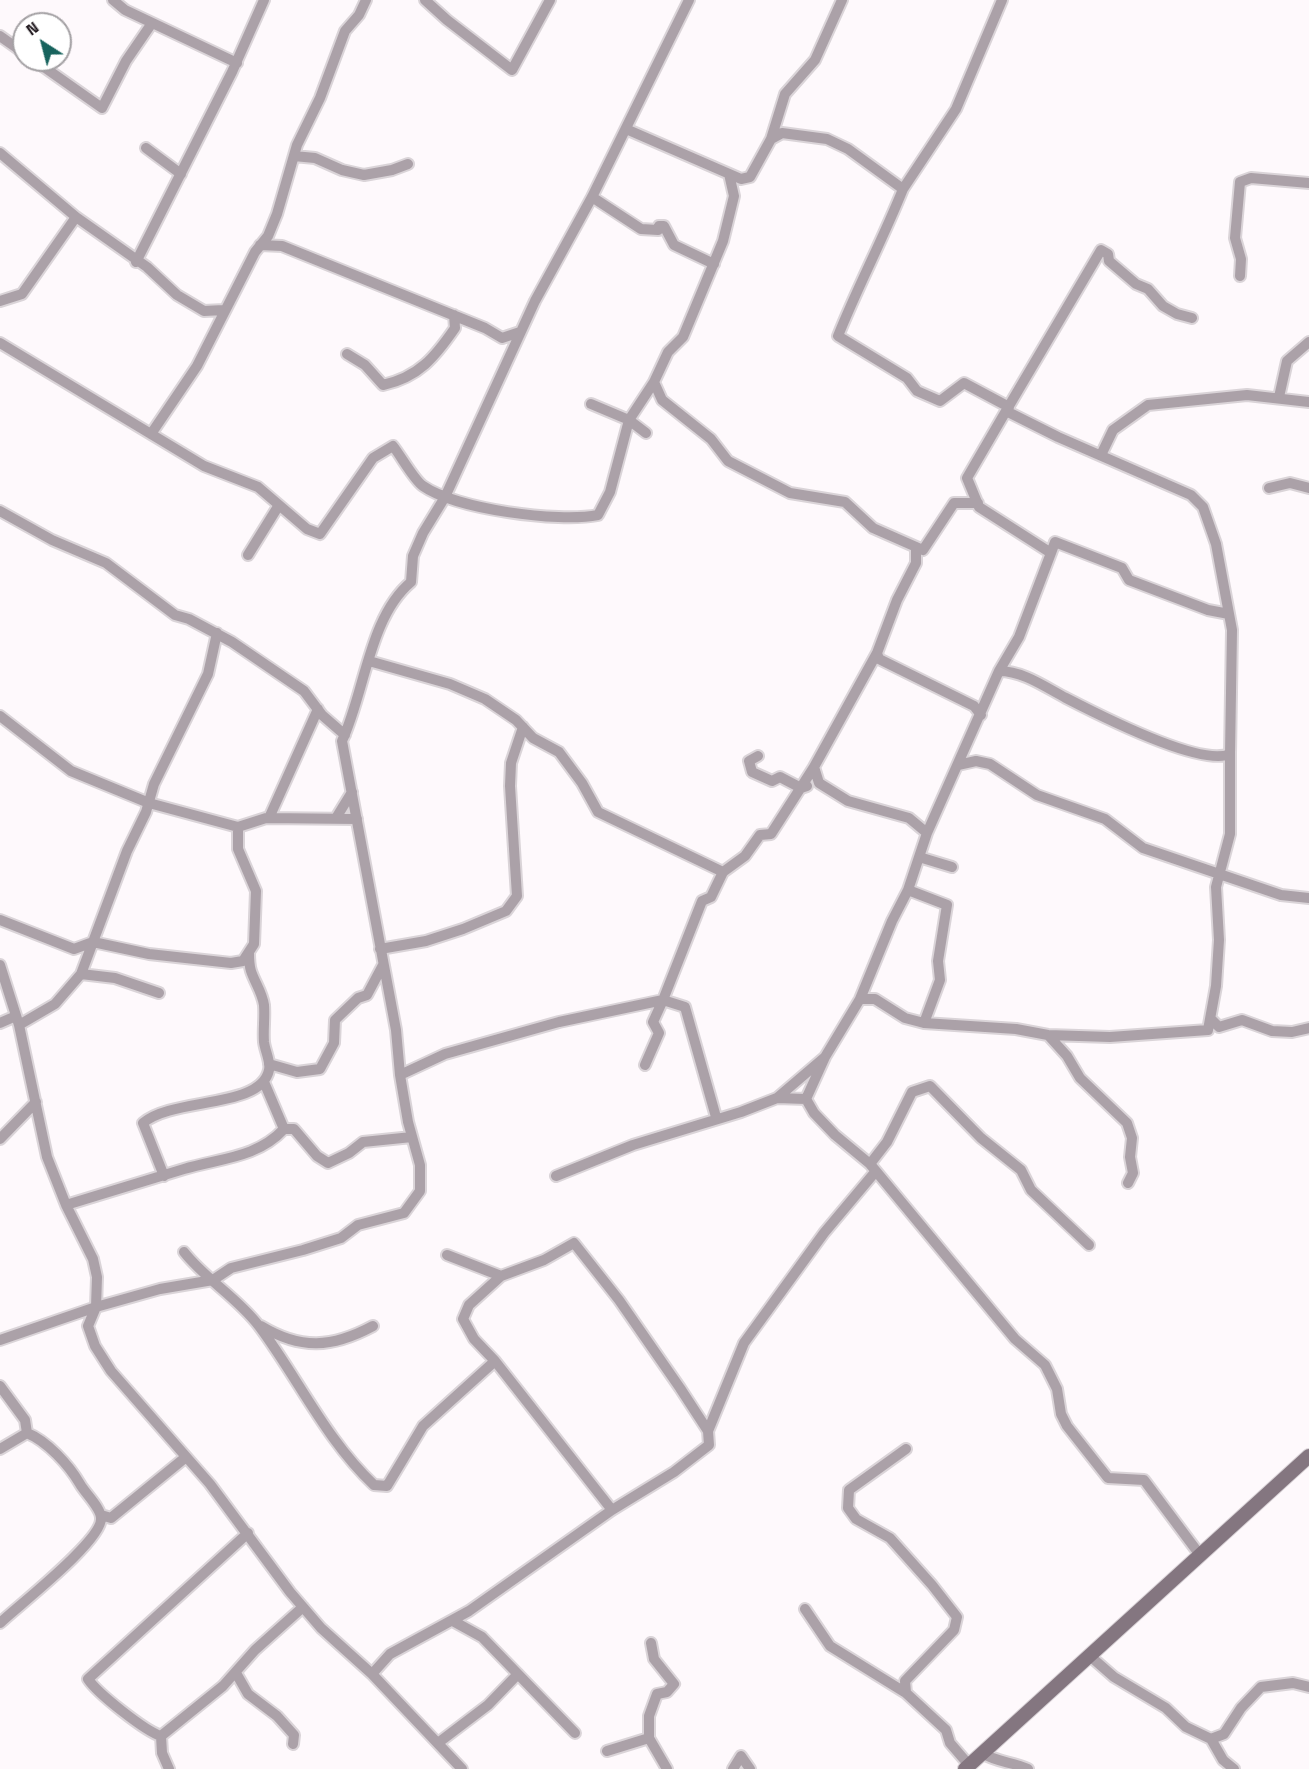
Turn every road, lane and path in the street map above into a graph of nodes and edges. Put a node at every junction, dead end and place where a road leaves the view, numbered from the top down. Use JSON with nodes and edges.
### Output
{"nodes":[{"id":1,"x":113,"y":0,"type":"edge"},
{"id":2,"x":264,"y":0,"type":"edge"},
{"id":3,"x":366,"y":0,"type":"edge"},
{"id":4,"x":425,"y":0,"type":"edge"},
{"id":5,"x":550,"y":0,"type":"edge"},
{"id":6,"x":689,"y":0,"type":"edge"},
{"id":7,"x":842,"y":0,"type":"edge"},
{"id":8,"x":1002,"y":0,"type":"edge"},
{"id":9,"x":152,"y":23,"type":"junction"},
{"id":10,"x":237,"y":63,"type":"junction"},
{"id":11,"x":51,"y":72,"type":"edge"},
{"id":12,"x":626,"y":129,"type":"junction"},
{"id":13,"x":771,"y":139,"type":"junction"},
{"id":14,"x":146,"y":148,"type":"dead end"},
{"id":15,"x":0,"y":153,"type":"edge"},
{"id":16,"x":294,"y":156,"type":"junction"},
{"id":17,"x":408,"y":164,"type":"dead end"},
{"id":18,"x":181,"y":174,"type":"junction"},
{"id":19,"x":729,"y":174,"type":"junction"},
{"id":20,"x":1309,"y":183,"type":"edge"},
{"id":21,"x":903,"y":189,"type":"junction"},
{"id":22,"x":592,"y":197,"type":"junction"},
{"id":23,"x":76,"y":217,"type":"junction"},
{"id":24,"x":260,"y":245,"type":"junction"},
{"id":25,"x":136,"y":262,"type":"junction"},
{"id":26,"x":714,"y":264,"type":"junction"},
{"id":27,"x":1240,"y":276,"type":"dead end"},
{"id":28,"x":0,"y":301,"type":"edge"},
{"id":29,"x":224,"y":310,"type":"junction"},
{"id":30,"x":454,"y":315,"type":"junction"},
{"id":31,"x":1192,"y":318,"type":"dead end"},
{"id":32,"x":520,"y":332,"type":"junction"},
{"id":33,"x":1309,"y":342,"type":"edge"},
{"id":34,"x":0,"y":343,"type":"edge"},
{"id":35,"x":347,"y":354,"type":"dead end"},
{"id":36,"x":654,"y":382,"type":"junction"},
{"id":37,"x":1279,"y":397,"type":"junction"},
{"id":38,"x":1309,"y":402,"type":"edge"},
{"id":39,"x":591,"y":404,"type":"dead end"},
{"id":40,"x":1008,"y":409,"type":"junction"},
{"id":41,"x":629,"y":420,"type":"junction"},
{"id":42,"x":646,"y":433,"type":"dead end"},
{"id":43,"x":151,"y":434,"type":"junction"},
{"id":44,"x":1101,"y":455,"type":"junction"},
{"id":45,"x":1269,"y":488,"type":"dead end"},
{"id":46,"x":1309,"y":488,"type":"edge"},
{"id":47,"x":445,"y":497,"type":"junction"},
{"id":48,"x":978,"y":503,"type":"junction"},
{"id":49,"x":279,"y":505,"type":"junction"},
{"id":50,"x":0,"y":511,"type":"edge"},
{"id":51,"x":916,"y":547,"type":"junction"},
{"id":52,"x":1052,"y":554,"type":"junction"},
{"id":53,"x":248,"y":555,"type":"dead end"},
{"id":54,"x":1229,"y":614,"type":"junction"},
{"id":55,"x":217,"y":633,"type":"junction"},
{"id":56,"x":877,"y":652,"type":"junction"},
{"id":57,"x":369,"y":661,"type":"junction"},
{"id":58,"x":999,"y":671,"type":"junction"},
{"id":59,"x":318,"y":708,"type":"junction"},
{"id":60,"x":981,"y":715,"type":"junction"},
{"id":61,"x":0,"y":716,"type":"edge"},
{"id":62,"x":523,"y":727,"type":"junction"},
{"id":63,"x":345,"y":735,"type":"junction"},
{"id":64,"x":1230,"y":754,"type":"junction"},
{"id":65,"x":758,"y":756,"type":"dead end"},
{"id":66,"x":958,"y":765,"type":"junction"},
{"id":67,"x":814,"y":767,"type":"junction"},
{"id":68,"x":819,"y":783,"type":"junction"},
{"id":69,"x":801,"y":788,"type":"junction"},
{"id":70,"x":352,"y":792,"type":"junction"},
{"id":71,"x":149,"y":803,"type":"junction"},
{"id":72,"x":269,"y":818,"type":"junction"},
{"id":73,"x":336,"y":818,"type":"junction"},
{"id":74,"x":357,"y":819,"type":"junction"},
{"id":75,"x":238,"y":827,"type":"junction"},
{"id":76,"x":927,"y":833,"type":"junction"},
{"id":77,"x":919,"y":857,"type":"junction"},
{"id":78,"x":952,"y":867,"type":"dead end"},
{"id":79,"x":723,"y":872,"type":"junction"},
{"id":80,"x":1221,"y":872,"type":"junction"},
{"id":81,"x":908,"y":890,"type":"junction"},
{"id":82,"x":1309,"y":898,"type":"edge"},
{"id":83,"x":0,"y":920,"type":"edge"},
{"id":84,"x":93,"y":942,"type":"junction"},
{"id":85,"x":380,"y":949,"type":"junction"},
{"id":86,"x":249,"y":952,"type":"junction"},
{"id":87,"x":0,"y":965,"type":"edge"},
{"id":88,"x":383,"y":965,"type":"junction"},
{"id":89,"x":81,"y":974,"type":"junction"},
{"id":90,"x":159,"y":993,"type":"dead end"},
{"id":91,"x":860,"y":999,"type":"junction"},
{"id":92,"x":663,"y":1000,"type":"junction"},
{"id":93,"x":1211,"y":1019,"type":"junction"},
{"id":94,"x":18,"y":1021,"type":"junction"},
{"id":95,"x":0,"y":1023,"type":"edge"},
{"id":96,"x":924,"y":1023,"type":"junction"},
{"id":97,"x":1309,"y":1028,"type":"edge"},
{"id":98,"x":1048,"y":1035,"type":"junction"},
{"id":99,"x":825,"y":1057,"type":"junction"},
{"id":100,"x":268,"y":1064,"type":"junction"},
{"id":101,"x":645,"y":1065,"type":"dead end"},
{"id":102,"x":400,"y":1075,"type":"junction"},
{"id":103,"x":264,"y":1082,"type":"junction"},
{"id":104,"x":777,"y":1098,"type":"junction"},
{"id":105,"x":806,"y":1099,"type":"junction"},
{"id":106,"x":36,"y":1102,"type":"junction"},
{"id":107,"x":716,"y":1117,"type":"junction"},
{"id":108,"x":284,"y":1128,"type":"junction"},
{"id":109,"x":412,"y":1137,"type":"junction"},
{"id":110,"x":0,"y":1138,"type":"edge"},
{"id":111,"x":873,"y":1167,"type":"junction"},
{"id":112,"x":164,"y":1176,"type":"junction"},
{"id":113,"x":556,"y":1176,"type":"dead end"},
{"id":114,"x":1128,"y":1183,"type":"dead end"},
{"id":115,"x":66,"y":1205,"type":"junction"},
{"id":116,"x":1089,"y":1245,"type":"dead end"},
{"id":117,"x":183,"y":1252,"type":"dead end"},
{"id":118,"x":447,"y":1255,"type":"dead end"},
{"id":119,"x":501,"y":1276,"type":"junction"},
{"id":120,"x":213,"y":1280,"type":"junction"},
{"id":121,"x":96,"y":1307,"type":"junction"},
{"id":122,"x":258,"y":1324,"type":"junction"},
{"id":123,"x":373,"y":1326,"type":"dead end"},
{"id":124,"x":0,"y":1340,"type":"edge"},
{"id":125,"x":495,"y":1361,"type":"junction"},
{"id":126,"x":0,"y":1386,"type":"edge"},
{"id":127,"x":708,"y":1431,"type":"junction"},
{"id":128,"x":27,"y":1432,"type":"junction"},
{"id":129,"x":0,"y":1449,"type":"edge"},
{"id":130,"x":906,"y":1449,"type":"dead end"},
{"id":131,"x":186,"y":1457,"type":"junction"},
{"id":132,"x":1308,"y":1460,"type":"edge"},
{"id":133,"x":612,"y":1510,"type":"junction"},
{"id":134,"x":106,"y":1516,"type":"junction"},
{"id":135,"x":248,"y":1533,"type":"junction"},
{"id":136,"x":1200,"y":1555,"type":"junction"},
{"id":137,"x":303,"y":1607,"type":"junction"},
{"id":138,"x":805,"y":1609,"type":"dead end"},
{"id":139,"x":453,"y":1621,"type":"junction"},
{"id":140,"x":0,"y":1623,"type":"edge"},
{"id":141,"x":651,"y":1643,"type":"dead end"},
{"id":142,"x":1090,"y":1656,"type":"junction"},
{"id":143,"x":236,"y":1673,"type":"junction"},
{"id":144,"x":372,"y":1674,"type":"junction"},
{"id":145,"x":518,"y":1674,"type":"junction"},
{"id":146,"x":1309,"y":1687,"type":"edge"},
{"id":147,"x":906,"y":1693,"type":"junction"},
{"id":148,"x":575,"y":1733,"type":"dead end"},
{"id":149,"x":161,"y":1736,"type":"junction"},
{"id":150,"x":649,"y":1738,"type":"junction"},
{"id":151,"x":1211,"y":1739,"type":"junction"},
{"id":152,"x":438,"y":1743,"type":"junction"},
{"id":153,"x":293,"y":1744,"type":"dead end"},
{"id":154,"x":607,"y":1751,"type":"dead end"},
{"id":155,"x":982,"y":1753,"type":"junction"},
{"id":156,"x":967,"y":1767,"type":"edge"},
{"id":157,"x":169,"y":1769,"type":"edge"},
{"id":158,"x":462,"y":1769,"type":"edge"},
{"id":159,"x":667,"y":1769,"type":"edge"},
{"id":160,"x":733,"y":1769,"type":"edge"},
{"id":161,"x":750,"y":1769,"type":"edge"},
{"id":162,"x":1029,"y":1769,"type":"edge"},
{"id":163,"x":1234,"y":1769,"type":"edge"}],
"edges":[{"from":1,"to":9,"type":"street"},
{"from":2,"to":10,"type":"street"},
{"from":3,"to":16,"type":"street"},
{"from":4,"to":5,"type":"street"},
{"from":6,"to":12,"type":"street"},
{"from":7,"to":13,"type":"street"},
{"from":8,"to":21,"type":"street"},
{"from":9,"to":10,"type":"street"},
{"from":9,"to":11,"type":"street"},
{"from":10,"to":18,"type":"street"},
{"from":12,"to":19,"type":"street"},
{"from":12,"to":22,"type":"street"},
{"from":13,"to":19,"type":"street"},
{"from":13,"to":21,"type":"street"},
{"from":14,"to":18,"type":"street"},
{"from":15,"to":23,"type":"street"},
{"from":16,"to":17,"type":"street"},
{"from":16,"to":24,"type":"street"},
{"from":18,"to":25,"type":"street"},
{"from":19,"to":26,"type":"street"},
{"from":20,"to":27,"type":"street"},
{"from":21,"to":40,"type":"street"},
{"from":22,"to":26,"type":"street"},
{"from":22,"to":32,"type":"street"},
{"from":23,"to":25,"type":"street"},
{"from":23,"to":28,"type":"street"},
{"from":24,"to":29,"type":"street"},
{"from":24,"to":30,"type":"street"},
{"from":25,"to":29,"type":"street"},
{"from":26,"to":36,"type":"street"},
{"from":29,"to":43,"type":"street"},
{"from":30,"to":32,"type":"street"},
{"from":30,"to":35,"type":"street"},
{"from":31,"to":40,"type":"street"},
{"from":32,"to":47,"type":"street"},
{"from":33,"to":37,"type":"street"},
{"from":34,"to":43,"type":"street"},
{"from":36,"to":41,"type":"street"},
{"from":36,"to":51,"type":"street"},
{"from":37,"to":38,"type":"street"},
{"from":37,"to":44,"type":"street"},
{"from":39,"to":41,"type":"street"},
{"from":40,"to":44,"type":"street"},
{"from":40,"to":48,"type":"street"},
{"from":41,"to":42,"type":"street"},
{"from":41,"to":47,"type":"street"},
{"from":43,"to":49,"type":"street"},
{"from":44,"to":54,"type":"street"},
{"from":45,"to":46,"type":"street"},
{"from":47,"to":49,"type":"street"},
{"from":47,"to":57,"type":"street"},
{"from":48,"to":51,"type":"street"},
{"from":48,"to":52,"type":"street"},
{"from":49,"to":53,"type":"street"},
{"from":50,"to":55,"type":"street"},
{"from":51,"to":56,"type":"street"},
{"from":52,"to":54,"type":"street"},
{"from":52,"to":58,"type":"street"},
{"from":54,"to":64,"type":"street"},
{"from":55,"to":59,"type":"street"},
{"from":55,"to":71,"type":"street"},
{"from":56,"to":60,"type":"street"},
{"from":56,"to":67,"type":"street"},
{"from":57,"to":62,"type":"street"},
{"from":57,"to":63,"type":"street"},
{"from":58,"to":60,"type":"street"},
{"from":58,"to":64,"type":"street"},
{"from":59,"to":63,"type":"street"},
{"from":59,"to":72,"type":"street"},
{"from":60,"to":66,"type":"street"},
{"from":61,"to":71,"type":"street"},
{"from":62,"to":79,"type":"street"},
{"from":62,"to":85,"type":"street"},
{"from":63,"to":70,"type":"street"},
{"from":64,"to":80,"type":"street"},
{"from":65,"to":69,"type":"street"},
{"from":66,"to":76,"type":"street"},
{"from":66,"to":80,"type":"street"},
{"from":67,"to":68,"type":"street"},
{"from":67,"to":69,"type":"street"},
{"from":68,"to":69,"type":"street"},
{"from":68,"to":76,"type":"street"},
{"from":69,"to":79,"type":"street"},
{"from":70,"to":73,"type":"street"},
{"from":70,"to":74,"type":"street"},
{"from":71,"to":75,"type":"street"},
{"from":71,"to":84,"type":"street"},
{"from":72,"to":73,"type":"street"},
{"from":72,"to":75,"type":"street"},
{"from":73,"to":74,"type":"street"},
{"from":74,"to":85,"type":"street"},
{"from":75,"to":86,"type":"street"},
{"from":76,"to":77,"type":"street"},
{"from":77,"to":78,"type":"street"},
{"from":77,"to":81,"type":"street"},
{"from":79,"to":92,"type":"street"},
{"from":80,"to":82,"type":"street"},
{"from":80,"to":93,"type":"street"},
{"from":81,"to":91,"type":"street"},
{"from":81,"to":96,"type":"street"},
{"from":83,"to":84,"type":"street"},
{"from":84,"to":86,"type":"street"},
{"from":84,"to":89,"type":"street"},
{"from":85,"to":88,"type":"street"},
{"from":86,"to":100,"type":"street"},
{"from":87,"to":94,"type":"street"},
{"from":88,"to":100,"type":"street"},
{"from":88,"to":102,"type":"street"},
{"from":89,"to":90,"type":"street"},
{"from":89,"to":94,"type":"street"},
{"from":91,"to":96,"type":"street"},
{"from":91,"to":99,"type":"street"},
{"from":92,"to":101,"type":"street"},
{"from":92,"to":102,"type":"street"},
{"from":92,"to":107,"type":"street"},
{"from":93,"to":97,"type":"street"},
{"from":93,"to":98,"type":"street"},
{"from":94,"to":95,"type":"street"},
{"from":94,"to":106,"type":"street"},
{"from":96,"to":98,"type":"street"},
{"from":98,"to":114,"type":"street"},
{"from":99,"to":104,"type":"street"},
{"from":99,"to":105,"type":"street"},
{"from":100,"to":103,"type":"street"},
{"from":102,"to":109,"type":"street"},
{"from":103,"to":108,"type":"street"},
{"from":103,"to":112,"type":"street"},
{"from":104,"to":105,"type":"street"},
{"from":104,"to":107,"type":"street"},
{"from":105,"to":111,"type":"street"},
{"from":106,"to":110,"type":"street"},
{"from":106,"to":115,"type":"street"},
{"from":107,"to":113,"type":"street"},
{"from":108,"to":109,"type":"street"},
{"from":108,"to":112,"type":"street"},
{"from":109,"to":120,"type":"street"},
{"from":111,"to":116,"type":"street"},
{"from":111,"to":127,"type":"street"},
{"from":111,"to":136,"type":"street"},
{"from":112,"to":115,"type":"street"},
{"from":115,"to":121,"type":"street"},
{"from":117,"to":120,"type":"street"},
{"from":118,"to":119,"type":"street"},
{"from":119,"to":125,"type":"street"},
{"from":119,"to":127,"type":"street"},
{"from":120,"to":121,"type":"street"},
{"from":120,"to":122,"type":"street"},
{"from":121,"to":124,"type":"street"},
{"from":121,"to":131,"type":"street"},
{"from":122,"to":123,"type":"street"},
{"from":122,"to":125,"type":"street"},
{"from":125,"to":133,"type":"street"},
{"from":126,"to":128,"type":"street"},
{"from":127,"to":133,"type":"street"},
{"from":128,"to":129,"type":"street"},
{"from":128,"to":134,"type":"street"},
{"from":130,"to":147,"type":"street"},
{"from":131,"to":134,"type":"street"},
{"from":131,"to":135,"type":"street"},
{"from":132,"to":136,"type":"street"},
{"from":133,"to":139,"type":"street"},
{"from":134,"to":140,"type":"street"},
{"from":135,"to":137,"type":"street"},
{"from":135,"to":149,"type":"street"},
{"from":136,"to":142,"type":"street"},
{"from":137,"to":143,"type":"street"},
{"from":137,"to":144,"type":"street"},
{"from":138,"to":147,"type":"street"},
{"from":139,"to":144,"type":"street"},
{"from":139,"to":145,"type":"street"},
{"from":141,"to":150,"type":"street"},
{"from":142,"to":151,"type":"street"},
{"from":142,"to":155,"type":"street"},
{"from":143,"to":149,"type":"street"},
{"from":143,"to":153,"type":"street"},
{"from":144,"to":152,"type":"street"},
{"from":145,"to":148,"type":"street"},
{"from":145,"to":152,"type":"street"},
{"from":146,"to":151,"type":"street"},
{"from":147,"to":156,"type":"street"},
{"from":149,"to":157,"type":"street"},
{"from":150,"to":154,"type":"street"},
{"from":150,"to":159,"type":"street"},
{"from":151,"to":163,"type":"street"},
{"from":152,"to":158,"type":"street"},
{"from":155,"to":156,"type":"street"},
{"from":155,"to":162,"type":"street"},
{"from":160,"to":161,"type":"street"}]}
